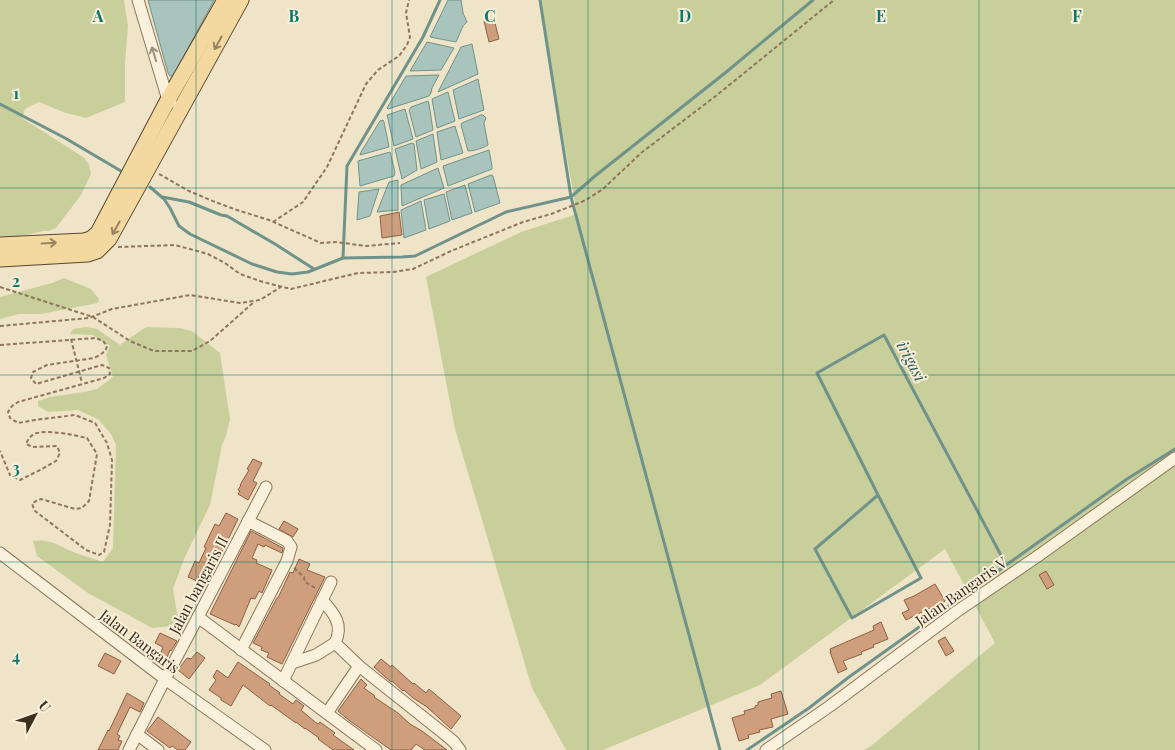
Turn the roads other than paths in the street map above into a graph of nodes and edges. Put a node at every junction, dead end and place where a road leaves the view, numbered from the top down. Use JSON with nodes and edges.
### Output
{"nodes":[{"id":1,"x":138,"y":0,"type":"edge"},
{"id":2,"x":224,"y":0,"type":"edge"},
{"id":3,"x":241,"y":0,"type":"edge"},
{"id":4,"x":168,"y":100,"type":"junction"},
{"id":5,"x":182,"y":108,"type":"junction"},
{"id":6,"x":143,"y":164,"type":"junction"},
{"id":7,"x":133,"y":181,"type":"junction"},
{"id":8,"x":0,"y":245,"type":"edge"},
{"id":9,"x":0,"y":258,"type":"edge"},
{"id":10,"x":1175,"y":458,"type":"edge"},
{"id":11,"x":266,"y":487,"type":"dead end"},
{"id":12,"x":248,"y":520,"type":"junction"},
{"id":13,"x":2,"y":560,"type":"edge"},
{"id":14,"x":331,"y":582,"type":"dead end"},
{"id":15,"x":324,"y":596,"type":"junction"},
{"id":16,"x":198,"y":617,"type":"junction"},
{"id":17,"x":335,"y":643,"type":"junction"},
{"id":18,"x":242,"y":650,"type":"junction"},
{"id":19,"x":292,"y":663,"type":"junction"},
{"id":20,"x":359,"y":666,"type":"junction"},
{"id":21,"x":164,"y":678,"type":"junction"},
{"id":22,"x":283,"y":681,"type":"junction"},
{"id":23,"x":327,"y":713,"type":"junction"},
{"id":24,"x":137,"y":734,"type":"junction"},
{"id":25,"x":129,"y":750,"type":"edge"},
{"id":26,"x":158,"y":750,"type":"edge"},
{"id":27,"x":265,"y":750,"type":"edge"},
{"id":28,"x":376,"y":750,"type":"edge"},
{"id":29,"x":460,"y":750,"type":"edge"},
{"id":30,"x":766,"y":750,"type":"edge"}],
"edges":[{"from":4,"to":1,"type":"street","one_way":true},
{"from":2,"to":4,"type":"main road"},
{"from":3,"to":5,"type":"main road","one_way":true},
{"from":4,"to":5,"type":"street"},
{"from":4,"to":6,"type":"main road"},
{"from":5,"to":6,"type":"main road"},
{"from":6,"to":7,"type":"main road"},
{"from":8,"to":7,"type":"main road","one_way":true},
{"from":7,"to":9,"type":"main road","one_way":true},
{"from":10,"to":30,"type":"street","name":"Jalan Bangaris V"},
{"from":11,"to":12,"type":"street","name":"Jalan bangaris II"},
{"from":12,"to":16,"type":"street","name":"Jalan bangaris II"},
{"from":12,"to":18,"type":"street"},
{"from":13,"to":21,"type":"street","name":"Jalan Bangaris"},
{"from":14,"to":15,"type":"street"},
{"from":15,"to":17,"type":"street"},
{"from":15,"to":19,"type":"street"},
{"from":16,"to":18,"type":"street"},
{"from":16,"to":21,"type":"street","name":"Jalan bangaris II"},
{"from":17,"to":19,"type":"street"},
{"from":17,"to":20,"type":"street"},
{"from":18,"to":22,"type":"street"},
{"from":19,"to":22,"type":"street"},
{"from":20,"to":23,"type":"street"},
{"from":20,"to":29,"type":"street"},
{"from":21,"to":24,"type":"street","name":"Jalan bangaris II"},
{"from":21,"to":27,"type":"street","name":"Jalan Bangaris"},
{"from":22,"to":23,"type":"street"},
{"from":23,"to":28,"type":"street"},
{"from":24,"to":25,"type":"street","name":"Jalan bangaris II"},
{"from":24,"to":26,"type":"street"}]}
